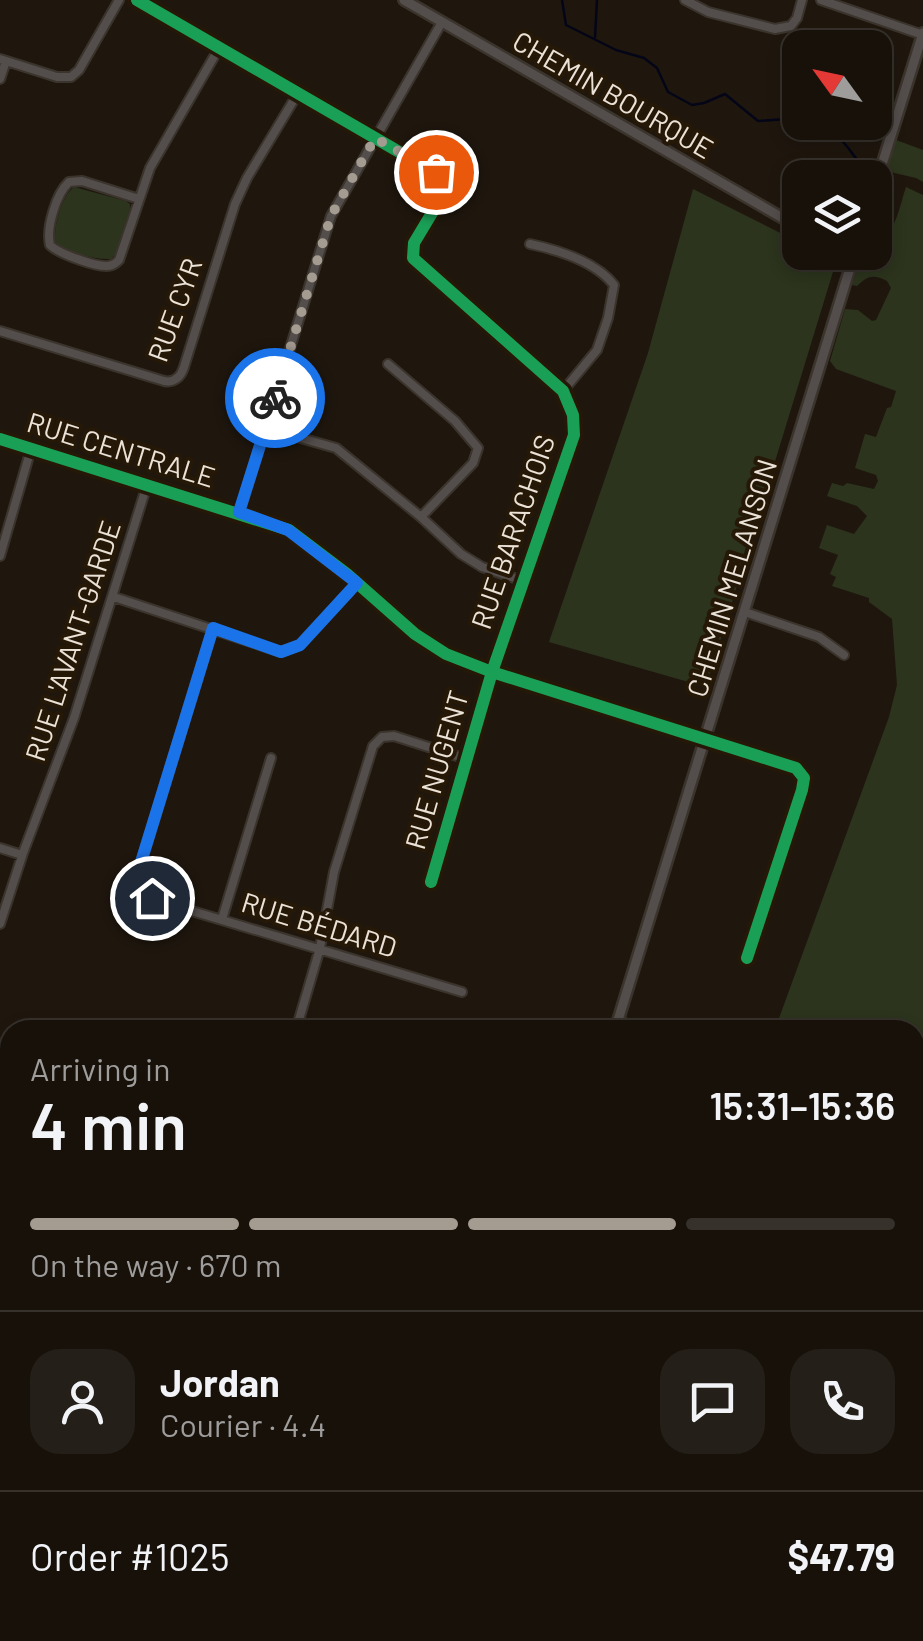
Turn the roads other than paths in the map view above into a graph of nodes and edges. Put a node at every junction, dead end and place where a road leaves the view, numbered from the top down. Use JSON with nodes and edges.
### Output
{"nodes":[{"id":1,"x":119,"y":0,"type":"edge"},
{"id":2,"x":137,"y":0,"type":"edge"},
{"id":3,"x":404,"y":0,"type":"edge"},
{"id":4,"x":686,"y":0,"type":"edge"},
{"id":5,"x":802,"y":0,"type":"edge"},
{"id":6,"x":821,"y":0,"type":"edge"},
{"id":7,"x":442,"y":22,"type":"junction"},
{"id":8,"x":923,"y":34,"type":"edge"},
{"id":9,"x":219,"y":48,"type":"junction"},
{"id":10,"x":3,"y":60,"type":"edge"},
{"id":11,"x":0,"y":80,"type":"edge"},
{"id":12,"x":298,"y":93,"type":"junction"},
{"id":13,"x":375,"y":138,"type":"junction"},
{"id":14,"x":883,"y":160,"type":"edge"},
{"id":15,"x":140,"y":199,"type":"junction"},
{"id":16,"x":782,"y":218,"type":"edge"},
{"id":17,"x":530,"y":244,"type":"dead end"},
{"id":18,"x":845,"y":270,"type":"edge"},
{"id":19,"x":0,"y":331,"type":"edge"},
{"id":20,"x":388,"y":364,"type":"dead end"},
{"id":21,"x":563,"y":391,"type":"junction"},
{"id":22,"x":265,"y":428,"type":"junction"},
{"id":23,"x":0,"y":439,"type":"edge"},
{"id":24,"x":32,"y":448,"type":"junction"},
{"id":25,"x":147,"y":485,"type":"junction"},
{"id":26,"x":239,"y":512,"type":"junction"},
{"id":27,"x":422,"y":517,"type":"junction"},
{"id":28,"x":0,"y":555,"type":"edge"},
{"id":29,"x":523,"y":581,"type":"junction"},
{"id":30,"x":357,"y":583,"type":"junction"},
{"id":31,"x":114,"y":597,"type":"junction"},
{"id":32,"x":745,"y":612,"type":"junction"},
{"id":33,"x":213,"y":628,"type":"junction"},
{"id":34,"x":844,"y":655,"type":"dead end"},
{"id":35,"x":492,"y":672,"type":"junction"},
{"id":36,"x":706,"y":739,"type":"junction"},
{"id":37,"x":271,"y":758,"type":"dead end"},
{"id":38,"x":466,"y":758,"type":"junction"},
{"id":39,"x":0,"y":848,"type":"edge"},
{"id":40,"x":22,"y":855,"type":"junction"},
{"id":41,"x":431,"y":882,"type":"dead end"},
{"id":42,"x":222,"y":918,"type":"junction"},
{"id":43,"x":0,"y":924,"type":"edge"},
{"id":44,"x":320,"y":948,"type":"junction"},
{"id":45,"x":746,"y":958,"type":"dead end"},
{"id":46,"x":462,"y":992,"type":"dead end"},
{"id":47,"x":299,"y":1020,"type":"edge"},
{"id":48,"x":618,"y":1020,"type":"edge"}],
"edges":[{"from":1,"to":10,"type":"street"},
{"from":2,"to":9,"type":"street"},
{"from":3,"to":7,"type":"street","name":"CHEMIN BOURQUE"},
{"from":4,"to":5,"type":"street"},
{"from":6,"to":8,"type":"street"},
{"from":7,"to":13,"type":"street"},
{"from":7,"to":16,"type":"street","name":"CHEMIN BOURQUE"},
{"from":8,"to":14,"type":"street"},
{"from":9,"to":12,"type":"street"},
{"from":9,"to":15,"type":"street"},
{"from":10,"to":11,"type":"street"},
{"from":12,"to":13,"type":"street"},
{"from":12,"to":19,"type":"street","name":"RUE CYR"},
{"from":13,"to":21,"type":"street"},
{"from":13,"to":22,"type":"street"},
{"from":15,"to":15,"type":"street"},
{"from":17,"to":21,"type":"street"},
{"from":18,"to":32,"type":"street","name":"CHEMIN MELANSON"},
{"from":20,"to":27,"type":"street"},
{"from":21,"to":29,"type":"street","name":"RUE BARACHOIS"},
{"from":22,"to":26,"type":"street"},
{"from":22,"to":27,"type":"street"},
{"from":23,"to":24,"type":"street","name":"RUE CENTRALE"},
{"from":24,"to":25,"type":"street","name":"RUE CENTRALE"},
{"from":24,"to":28,"type":"street"},
{"from":25,"to":26,"type":"street","name":"RUE CENTRALE"},
{"from":25,"to":31,"type":"street","name":"RUE L'AVANT-GARDE"},
{"from":26,"to":30,"type":"street","name":"RUE CENTRALE"},
{"from":27,"to":29,"type":"street"},
{"from":29,"to":35,"type":"street","name":"RUE BARACHOIS"},
{"from":30,"to":33,"type":"street"},
{"from":30,"to":35,"type":"street","name":"RUE CENTRALE"},
{"from":31,"to":33,"type":"street"},
{"from":31,"to":40,"type":"street","name":"RUE L'AVANT-GARDE"},
{"from":32,"to":34,"type":"street"},
{"from":32,"to":36,"type":"street","name":"CHEMIN MELANSON"},
{"from":33,"to":42,"type":"street","name":"RUE BÉDARD"},
{"from":35,"to":36,"type":"street","name":"RUE CENTRALE"},
{"from":35,"to":38,"type":"street","name":"RUE NUGENT"},
{"from":36,"to":45,"type":"street"},
{"from":36,"to":48,"type":"street","name":"CHEMIN MELANSON"},
{"from":37,"to":42,"type":"street"},
{"from":38,"to":41,"type":"street","name":"RUE NUGENT"},
{"from":38,"to":44,"type":"street"},
{"from":39,"to":40,"type":"street"},
{"from":40,"to":43,"type":"street","name":"RUE L'AVANT-GARDE"},
{"from":42,"to":44,"type":"street","name":"RUE BÉDARD"},
{"from":44,"to":46,"type":"street","name":"RUE BÉDARD"},
{"from":44,"to":47,"type":"street"}]}
